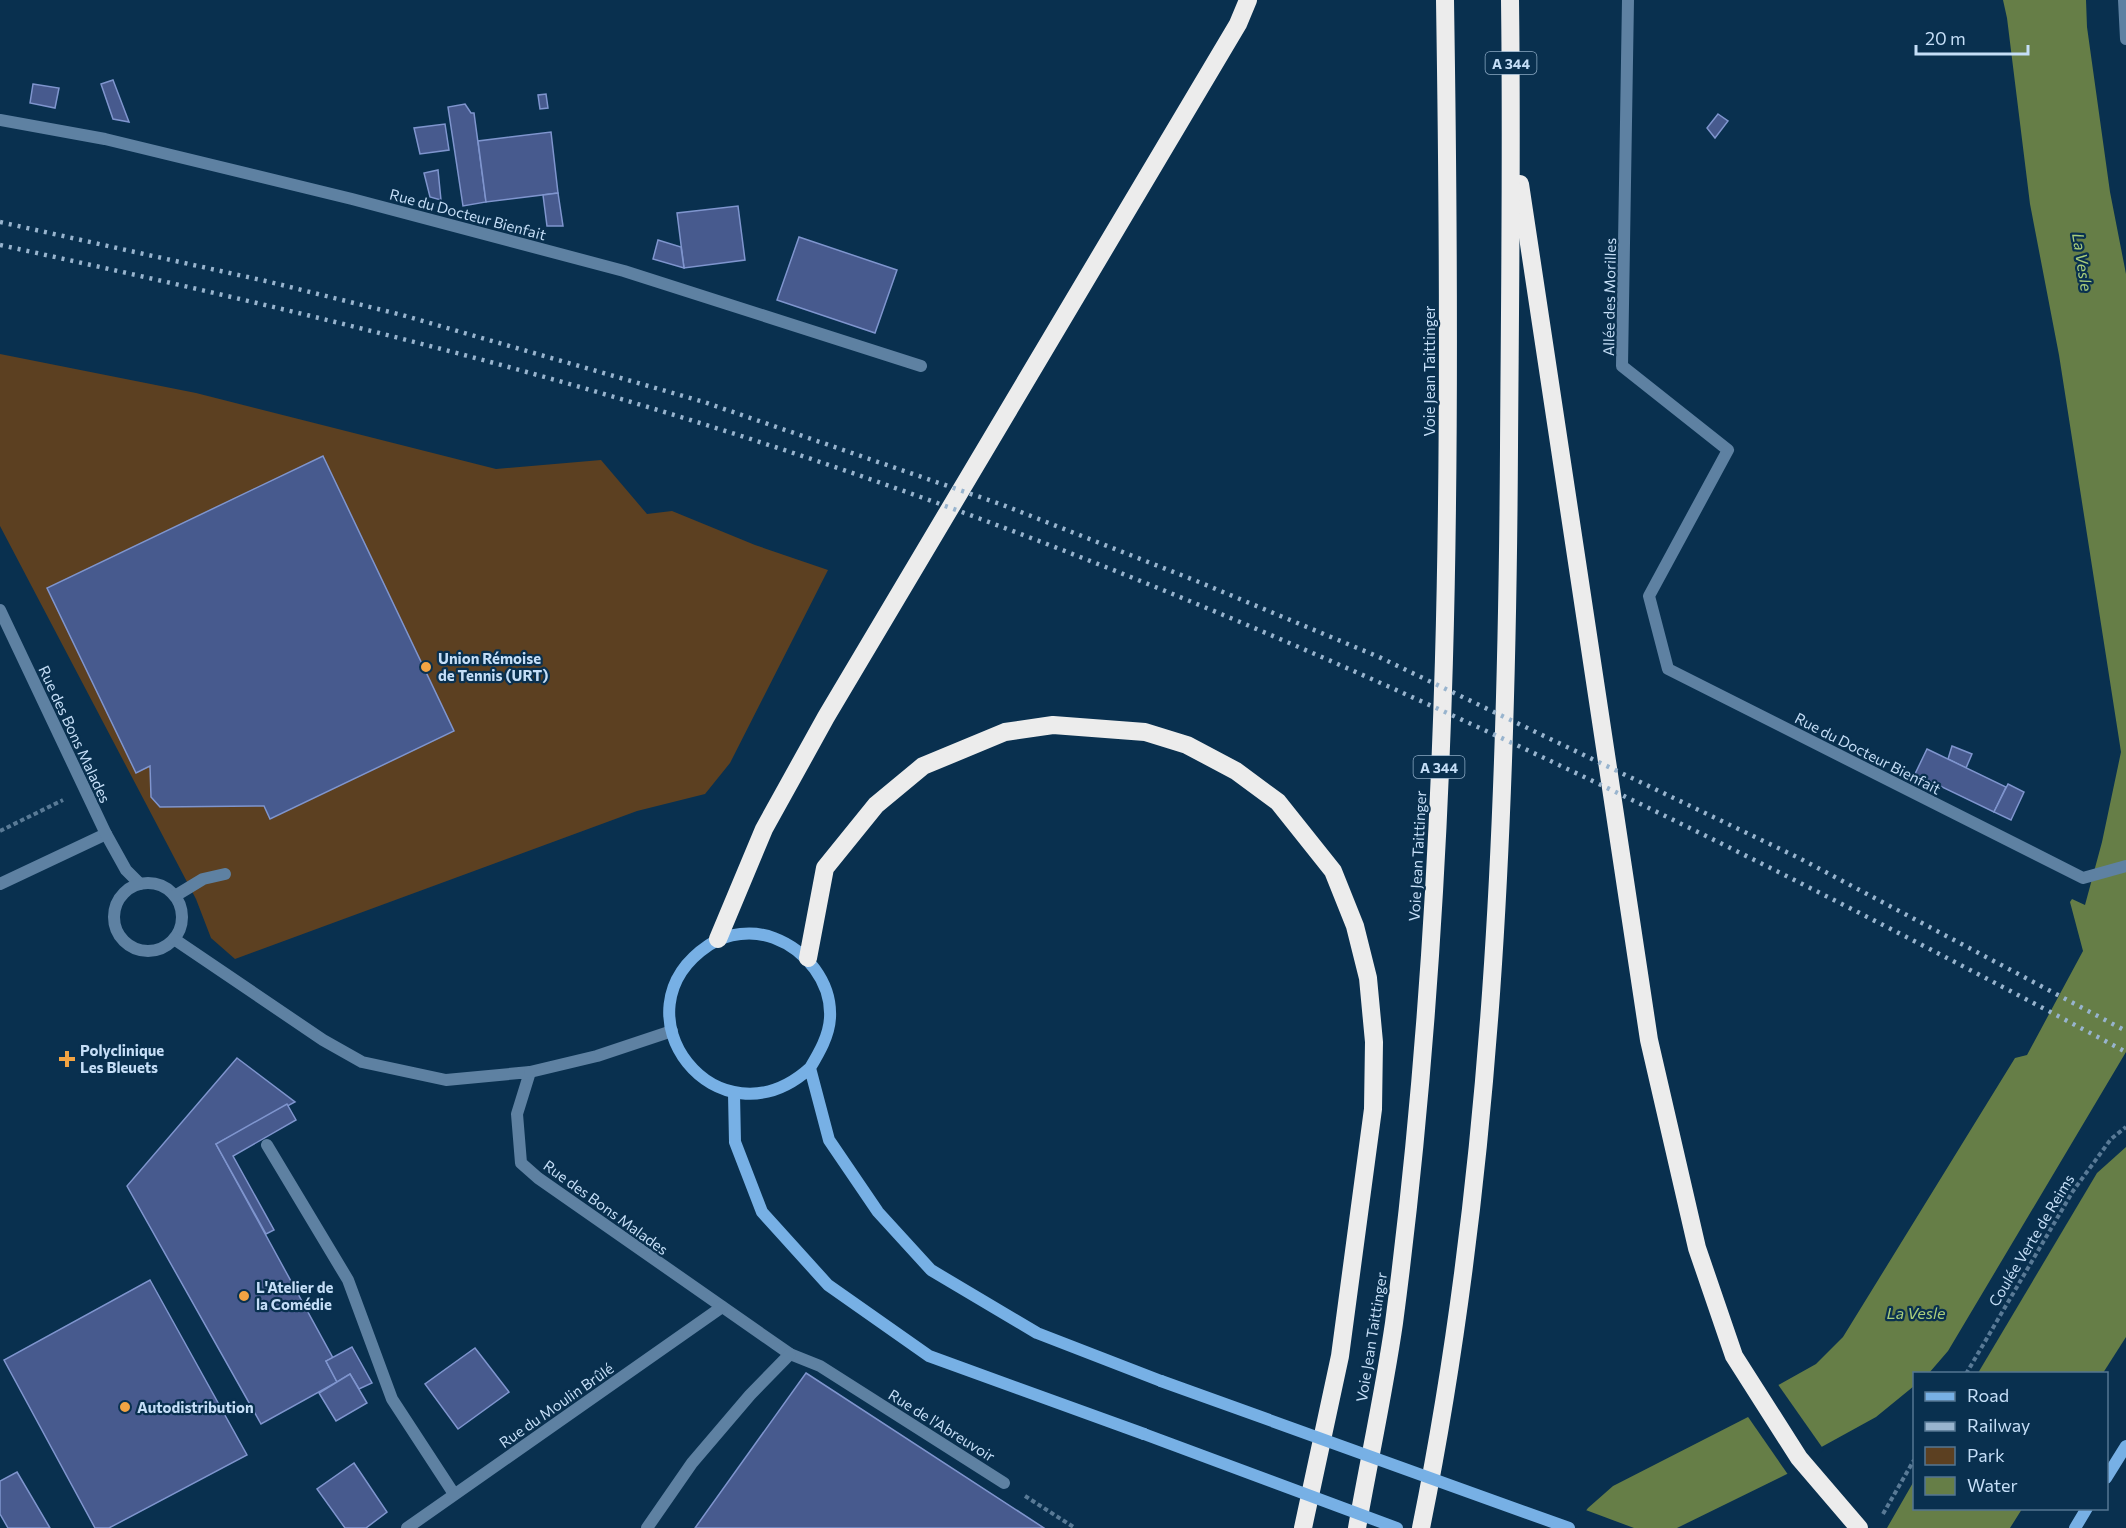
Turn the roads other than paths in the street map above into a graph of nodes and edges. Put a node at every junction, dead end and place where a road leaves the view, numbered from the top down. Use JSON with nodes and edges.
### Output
{"nodes":[{"id":1,"x":1248,"y":0,"type":"edge"},
{"id":2,"x":1445,"y":0,"type":"edge"},
{"id":3,"x":1510,"y":0,"type":"edge"},
{"id":4,"x":1628,"y":0,"type":"edge"},
{"id":5,"x":2124,"y":0,"type":"edge"},
{"id":6,"x":2126,"y":39,"type":"edge"},
{"id":7,"x":0,"y":120,"type":"edge"},
{"id":8,"x":1512,"y":126,"type":"junction"},
{"id":9,"x":921,"y":366,"type":"dead end"},
{"id":10,"x":1648,"y":596,"type":"joint"},
{"id":11,"x":0,"y":610,"type":"edge"},
{"id":12,"x":106,"y":834,"type":"junction"},
{"id":13,"x":2126,"y":866,"type":"edge"},
{"id":14,"x":225,"y":874,"type":"dead end"},
{"id":15,"x":0,"y":884,"type":"edge"},
{"id":16,"x":140,"y":884,"type":"junction"},
{"id":17,"x":175,"y":896,"type":"junction"},
{"id":18,"x":174,"y":939,"type":"junction"},
{"id":19,"x":718,"y":939,"type":"junction"},
{"id":20,"x":808,"y":958,"type":"junction"},
{"id":21,"x":672,"y":1031,"type":"junction"},
{"id":22,"x":810,"y":1068,"type":"junction"},
{"id":23,"x":530,"y":1072,"type":"junction"},
{"id":24,"x":734,"y":1094,"type":"junction"},
{"id":25,"x":267,"y":1145,"type":"dead end"},
{"id":26,"x":722,"y":1307,"type":"junction"},
{"id":27,"x":790,"y":1354,"type":"junction"},
{"id":28,"x":2126,"y":1446,"type":"edge"},
{"id":29,"x":2108,"y":1475,"type":"edge"},
{"id":30,"x":1004,"y":1483,"type":"road end"},
{"id":31,"x":454,"y":1494,"type":"junction"},
{"id":32,"x":2086,"y":1510,"type":"edge"},
{"id":33,"x":407,"y":1528,"type":"edge"},
{"id":34,"x":647,"y":1528,"type":"edge"},
{"id":35,"x":1303,"y":1528,"type":"edge"},
{"id":36,"x":1357,"y":1528,"type":"edge"},
{"id":37,"x":1397,"y":1528,"type":"edge"},
{"id":38,"x":1421,"y":1528,"type":"edge"},
{"id":39,"x":1569,"y":1528,"type":"edge"},
{"id":40,"x":1858,"y":1528,"type":"edge"},
{"id":41,"x":2075,"y":1528,"type":"edge"}],
"edges":[{"from":1,"to":19,"type":"highway"},
{"from":2,"to":36,"type":"highway","name":"Voie Jean Taittinger","number":"A 344"},
{"from":3,"to":8,"type":"highway","number":"A 344"},
{"from":4,"to":10,"type":"street","name":"Allée des Morilles"},
{"from":5,"to":6,"type":"street"},
{"from":7,"to":9,"type":"street","name":"Rue du Docteur Bienfait"},
{"from":8,"to":38,"type":"highway","number":"A 344"},
{"from":8,"to":40,"type":"highway"},
{"from":10,"to":13,"type":"street","name":"Rue du Docteur Bienfait"},
{"from":11,"to":12,"type":"street","name":"Rue des Bons Malades"},
{"from":12,"to":15,"type":"street"},
{"from":12,"to":16,"type":"street","name":"Rue des Bons Malades"},
{"from":14,"to":17,"type":"street"},
{"from":16,"to":17,"type":"street"},
{"from":16,"to":18,"type":"street"},
{"from":17,"to":18,"type":"street"},
{"from":18,"to":23,"type":"street"},
{"from":19,"to":20,"type":"main road"},
{"from":19,"to":21,"type":"main road"},
{"from":20,"to":22,"type":"main road"},
{"from":20,"to":35,"type":"highway"},
{"from":21,"to":23,"type":"street"},
{"from":21,"to":24,"type":"main road"},
{"from":22,"to":24,"type":"main road"},
{"from":22,"to":39,"type":"main road","bridge":true},
{"from":23,"to":26,"type":"street","name":"Rue des Bons Malades"},
{"from":24,"to":37,"type":"main road","bridge":true},
{"from":25,"to":31,"type":"street"},
{"from":26,"to":27,"type":"street","name":"Rue de l'Abreuvoir"},
{"from":26,"to":31,"type":"street","name":"Rue du Moulin Brûlé"},
{"from":27,"to":30,"type":"street","name":"Rue de l'Abreuvoir"},
{"from":27,"to":34,"type":"street"},
{"from":28,"to":29,"type":"main road"},
{"from":31,"to":33,"type":"street","name":"Rue du Moulin Brûlé"},
{"from":32,"to":41,"type":"main road"}]}
